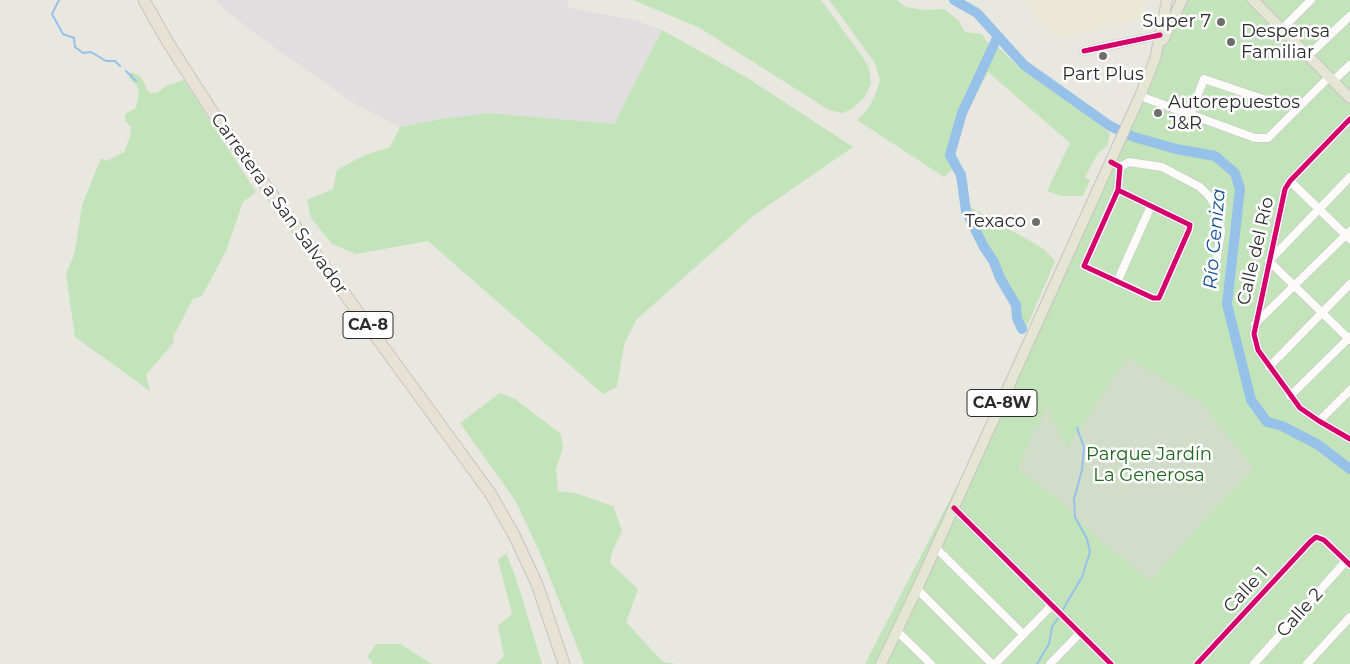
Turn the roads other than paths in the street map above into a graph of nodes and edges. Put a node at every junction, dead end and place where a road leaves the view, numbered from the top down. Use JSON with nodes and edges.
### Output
{"nodes":[{"id":1,"x":144,"y":0,"type":"edge"},
{"id":2,"x":152,"y":0,"type":"edge"},
{"id":3,"x":1167,"y":0,"type":"edge"},
{"id":4,"x":1180,"y":0,"type":"edge"},
{"id":5,"x":1312,"y":0,"type":"edge"},
{"id":6,"x":1255,"y":1,"type":"edge"},
{"id":7,"x":1350,"y":16,"type":"edge"},
{"id":8,"x":1282,"y":28,"type":"junction"},
{"id":9,"x":1160,"y":35,"type":"junction"},
{"id":10,"x":1084,"y":51,"type":"dead end"},
{"id":11,"x":1308,"y":56,"type":"junction"},
{"id":12,"x":1155,"y":59,"type":"junction"},
{"id":13,"x":1350,"y":65,"type":"edge"},
{"id":14,"x":1331,"y":79,"type":"junction"},
{"id":15,"x":1140,"y":96,"type":"junction"},
{"id":16,"x":1350,"y":98,"type":"edge"},
{"id":17,"x":1266,"y":100,"type":"dead end"},
{"id":18,"x":1190,"y":115,"type":"junction"},
{"id":19,"x":1350,"y":119,"type":"edge"},
{"id":20,"x":1116,"y":164,"type":"junction"},
{"id":21,"x":1350,"y":177,"type":"edge"},
{"id":22,"x":1290,"y":181,"type":"junction"},
{"id":23,"x":1118,"y":190,"type":"junction"},
{"id":24,"x":1151,"y":206,"type":"junction"},
{"id":25,"x":1319,"y":209,"type":"junction"},
{"id":26,"x":1349,"y":235,"type":"edge"},
{"id":27,"x":1269,"y":260,"type":"junction"},
{"id":28,"x":1213,"y":281,"type":"dead end"},
{"id":29,"x":1117,"y":282,"type":"junction"},
{"id":30,"x":1350,"y":284,"type":"edge"},
{"id":31,"x":1294,"y":285,"type":"junction"},
{"id":32,"x":1322,"y":313,"type":"junction"},
{"id":33,"x":1254,"y":325,"type":"junction"},
{"id":34,"x":1350,"y":339,"type":"edge"},
{"id":35,"x":1269,"y":367,"type":"junction"},
{"id":36,"x":1350,"y":390,"type":"edge"},
{"id":37,"x":1290,"y":396,"type":"junction"},
{"id":38,"x":1319,"y":422,"type":"junction"},
{"id":39,"x":1350,"y":439,"type":"edge"},
{"id":40,"x":954,"y":508,"type":"junction"},
{"id":41,"x":936,"y":548,"type":"junction"},
{"id":42,"x":1348,"y":563,"type":"edge"},
{"id":43,"x":917,"y":589,"type":"junction"},
{"id":44,"x":1054,"y":607,"type":"junction"},
{"id":45,"x":1350,"y":616,"type":"edge"},
{"id":46,"x":897,"y":631,"type":"junction"},
{"id":47,"x":1080,"y":633,"type":"junction"},
{"id":48,"x":1024,"y":634,"type":"junction"},
{"id":49,"x":564,"y":664,"type":"edge"},
{"id":50,"x":570,"y":664,"type":"edge"},
{"id":51,"x":881,"y":664,"type":"edge"},
{"id":52,"x":931,"y":664,"type":"edge"},
{"id":53,"x":993,"y":664,"type":"edge"},
{"id":54,"x":1050,"y":664,"type":"edge"},
{"id":55,"x":1111,"y":664,"type":"edge"},
{"id":56,"x":1197,"y":664,"type":"edge"},
{"id":57,"x":1254,"y":664,"type":"edge"},
{"id":58,"x":1307,"y":664,"type":"edge"}],
"edges":[{"from":1,"to":49,"type":"highway","name":"Carretera a San Salvador","number":"CA-8"},
{"from":2,"to":50,"type":"highway","number":"CA-8"},
{"from":3,"to":9,"type":"main road"},
{"from":4,"to":12,"type":"main road"},
{"from":5,"to":8,"type":"street"},
{"from":6,"to":8,"type":"main road"},
{"from":7,"to":11,"type":"street"},
{"from":8,"to":11,"type":"main road"},
{"from":9,"to":10,"type":"street"},
{"from":9,"to":12,"type":"main road"},
{"from":11,"to":14,"type":"main road"},
{"from":12,"to":15,"type":"main road"},
{"from":13,"to":14,"type":"street"},
{"from":14,"to":16,"type":"main road"},
{"from":14,"to":18,"type":"street"},
{"from":15,"to":18,"type":"street"},
{"from":15,"to":20,"type":"main road","number":"CA-8W"},
{"from":17,"to":18,"type":"street"},
{"from":19,"to":22,"type":"street","name":"Calle del Río"},
{"from":20,"to":23,"type":"street"},
{"from":20,"to":28,"type":"street"},
{"from":20,"to":40,"type":"main road","number":"CA-8W"},
{"from":21,"to":25,"type":"street"},
{"from":22,"to":25,"type":"street"},
{"from":22,"to":27,"type":"street","name":"Calle del Río"},
{"from":23,"to":24,"type":"street"},
{"from":23,"to":29,"type":"street"},
{"from":24,"to":29,"type":"street"},
{"from":24,"to":29,"type":"street"},
{"from":25,"to":26,"type":"street"},
{"from":25,"to":27,"type":"street"},
{"from":26,"to":31,"type":"street"},
{"from":27,"to":31,"type":"street"},
{"from":27,"to":33,"type":"street","name":"Calle del Río"},
{"from":30,"to":32,"type":"street"},
{"from":31,"to":32,"type":"street"},
{"from":31,"to":33,"type":"street"},
{"from":32,"to":34,"type":"street"},
{"from":32,"to":35,"type":"street"},
{"from":33,"to":35,"type":"street"},
{"from":34,"to":37,"type":"street"},
{"from":35,"to":37,"type":"street"},
{"from":36,"to":38,"type":"street"},
{"from":37,"to":38,"type":"street"},
{"from":38,"to":39,"type":"street"},
{"from":40,"to":41,"type":"main road","number":"CA-8W"},
{"from":40,"to":44,"type":"street"},
{"from":41,"to":43,"type":"main road","number":"CA-8W"},
{"from":41,"to":48,"type":"street"},
{"from":42,"to":56,"type":"street","name":"Calle 1"},
{"from":42,"to":57,"type":"street","name":"Calle 2"},
{"from":43,"to":46,"type":"main road","number":"CA-8W"},
{"from":43,"to":53,"type":"street"},
{"from":44,"to":47,"type":"street"},
{"from":44,"to":48,"type":"street"},
{"from":45,"to":58,"type":"street"},
{"from":46,"to":51,"type":"main road","number":"CA-8W"},
{"from":46,"to":52,"type":"street"},
{"from":47,"to":54,"type":"street"},
{"from":47,"to":55,"type":"street"},
{"from":48,"to":53,"type":"street"}]}
